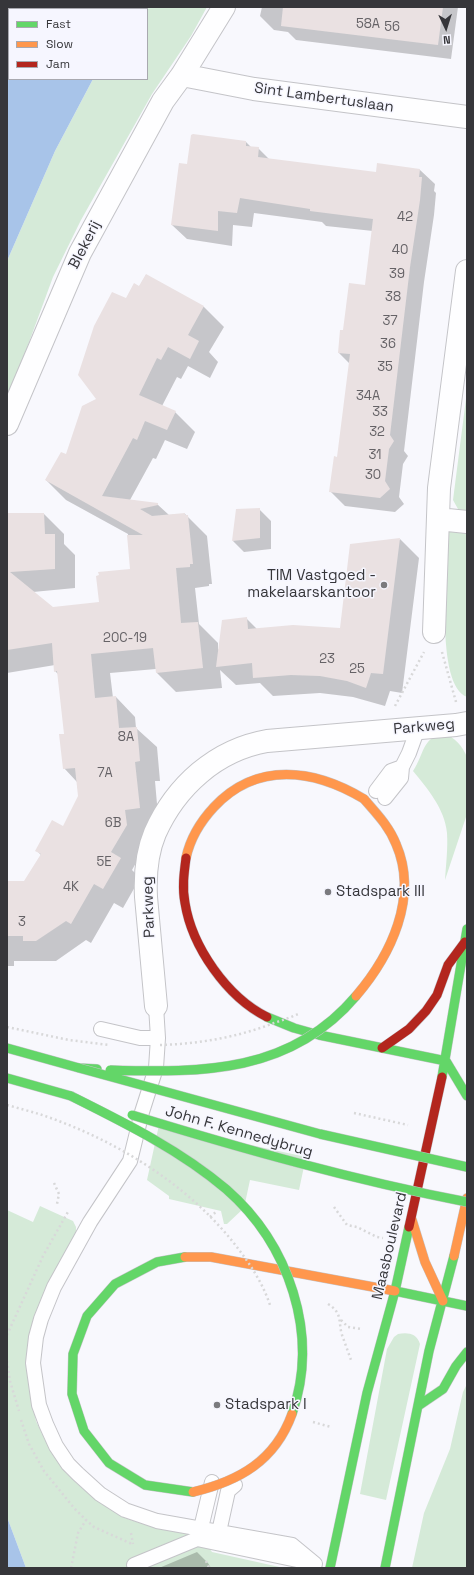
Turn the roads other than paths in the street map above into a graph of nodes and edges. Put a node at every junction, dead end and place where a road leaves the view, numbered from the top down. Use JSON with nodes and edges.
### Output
{"nodes":[{"id":1,"x":224,"y":7,"type":"edge"},
{"id":2,"x":182,"y":75,"type":"junction"},
{"id":3,"x":467,"y":117,"type":"edge"},
{"id":4,"x":467,"y":271,"type":"edge"},
{"id":5,"x":7,"y":424,"type":"edge"},
{"id":6,"x":438,"y":519,"type":"junction"},
{"id":7,"x":467,"y":522,"type":"edge"},
{"id":8,"x":430,"y":639,"type":"road end"},
{"id":9,"x":467,"y":723,"type":"edge"},
{"id":10,"x":418,"y":728,"type":"junction"},
{"id":11,"x":381,"y":795,"type":"dead end"},
{"id":12,"x":467,"y":929,"type":"edge"},
{"id":13,"x":465,"y":942,"type":"junction"},
{"id":14,"x":152,"y":999,"type":"joint"},
{"id":15,"x":101,"y":1029,"type":"dead end"},
{"id":16,"x":156,"y":1042,"type":"junction"},
{"id":17,"x":7,"y":1048,"type":"edge"},
{"id":18,"x":382,"y":1048,"type":"junction"},
{"id":19,"x":446,"y":1061,"type":"junction"},
{"id":20,"x":460,"y":1064,"type":"dead end"},
{"id":21,"x":78,"y":1068,"type":"junction"},
{"id":22,"x":7,"y":1078,"type":"edge"},
{"id":23,"x":71,"y":1096,"type":"junction"},
{"id":24,"x":467,"y":1096,"type":"edge"},
{"id":25,"x":467,"y":1167,"type":"edge"},
{"id":26,"x":467,"y":1198,"type":"edge"},
{"id":27,"x":467,"y":1202,"type":"edge"},
{"id":28,"x":411,"y":1217,"type":"junction"},
{"id":29,"x":395,"y":1291,"type":"junction"},
{"id":30,"x":443,"y":1301,"type":"junction"},
{"id":31,"x":467,"y":1306,"type":"edge"},
{"id":32,"x":467,"y":1352,"type":"edge"},
{"id":33,"x":418,"y":1406,"type":"junction"},
{"id":34,"x":216,"y":1475,"type":"dead end"},
{"id":35,"x":235,"y":1485,"type":"dead end"},
{"id":36,"x":201,"y":1528,"type":"junction"},
{"id":37,"x":219,"y":1532,"type":"junction"},
{"id":38,"x":315,"y":1564,"type":"junction"},
{"id":39,"x":134,"y":1566,"type":"dead end"},
{"id":40,"x":332,"y":1568,"type":"edge"},
{"id":41,"x":385,"y":1568,"type":"edge"}],
"edges":[{"from":1,"to":2,"type":"street","name":"Blekerij"},
{"from":2,"to":3,"type":"street","name":"Sint Lambertuslaan"},
{"from":2,"to":5,"type":"street","name":"Blekerij"},
{"from":4,"to":6,"type":"street"},
{"from":6,"to":7,"type":"street"},
{"from":6,"to":8,"type":"street"},
{"from":9,"to":10,"type":"street","name":"Parkweg"},
{"from":10,"to":11,"type":"lane"},
{"from":10,"to":14,"type":"street","name":"Parkweg"},
{"from":12,"to":13,"type":"main road","name":"Maasboulevard"},
{"from":13,"to":18,"type":"main road"},
{"from":13,"to":19,"type":"main road","name":"Maasboulevard"},
{"from":14,"to":16,"type":"lane","name":"Parkweg"},
{"from":15,"to":16,"type":"lane"},
{"from":16,"to":36,"type":"lane","name":"Parkweg"},
{"from":17,"to":21,"type":"main road","name":"John F. Kennedybrug"},
{"from":18,"to":19,"type":"main road"},
{"from":18,"to":21,"type":"main road","bridge":true},
{"from":19,"to":20,"type":"main road"},
{"from":19,"to":24,"type":"main road"},
{"from":19,"to":28,"type":"main road","name":"Maasboulevard"},
{"from":21,"to":25,"type":"main road","name":"John F. Kennedybrug","bridge":true},
{"from":22,"to":23,"type":"main road","name":"John F. Kennedybrug"},
{"from":23,"to":27,"type":"main road","name":"John F. Kennedybrug","bridge":true},
{"from":23,"to":29,"type":"main road","bridge":true},
{"from":26,"to":30,"type":"main road"},
{"from":28,"to":29,"type":"main road","name":"Maasboulevard"},
{"from":28,"to":30,"type":"main road"},
{"from":29,"to":30,"type":"main road"},
{"from":29,"to":40,"type":"main road","name":"Maasboulevard"},
{"from":30,"to":31,"type":"main road"},
{"from":30,"to":33,"type":"main road"},
{"from":32,"to":33,"type":"main road"},
{"from":33,"to":41,"type":"main road"},
{"from":34,"to":36,"type":"lane"},
{"from":35,"to":37,"type":"lane"},
{"from":36,"to":37,"type":"lane","name":"Parkweg"},
{"from":37,"to":38,"type":"lane","name":"Parkweg"},
{"from":38,"to":39,"type":"lane"},
{"from":38,"to":40,"type":"lane"}]}
